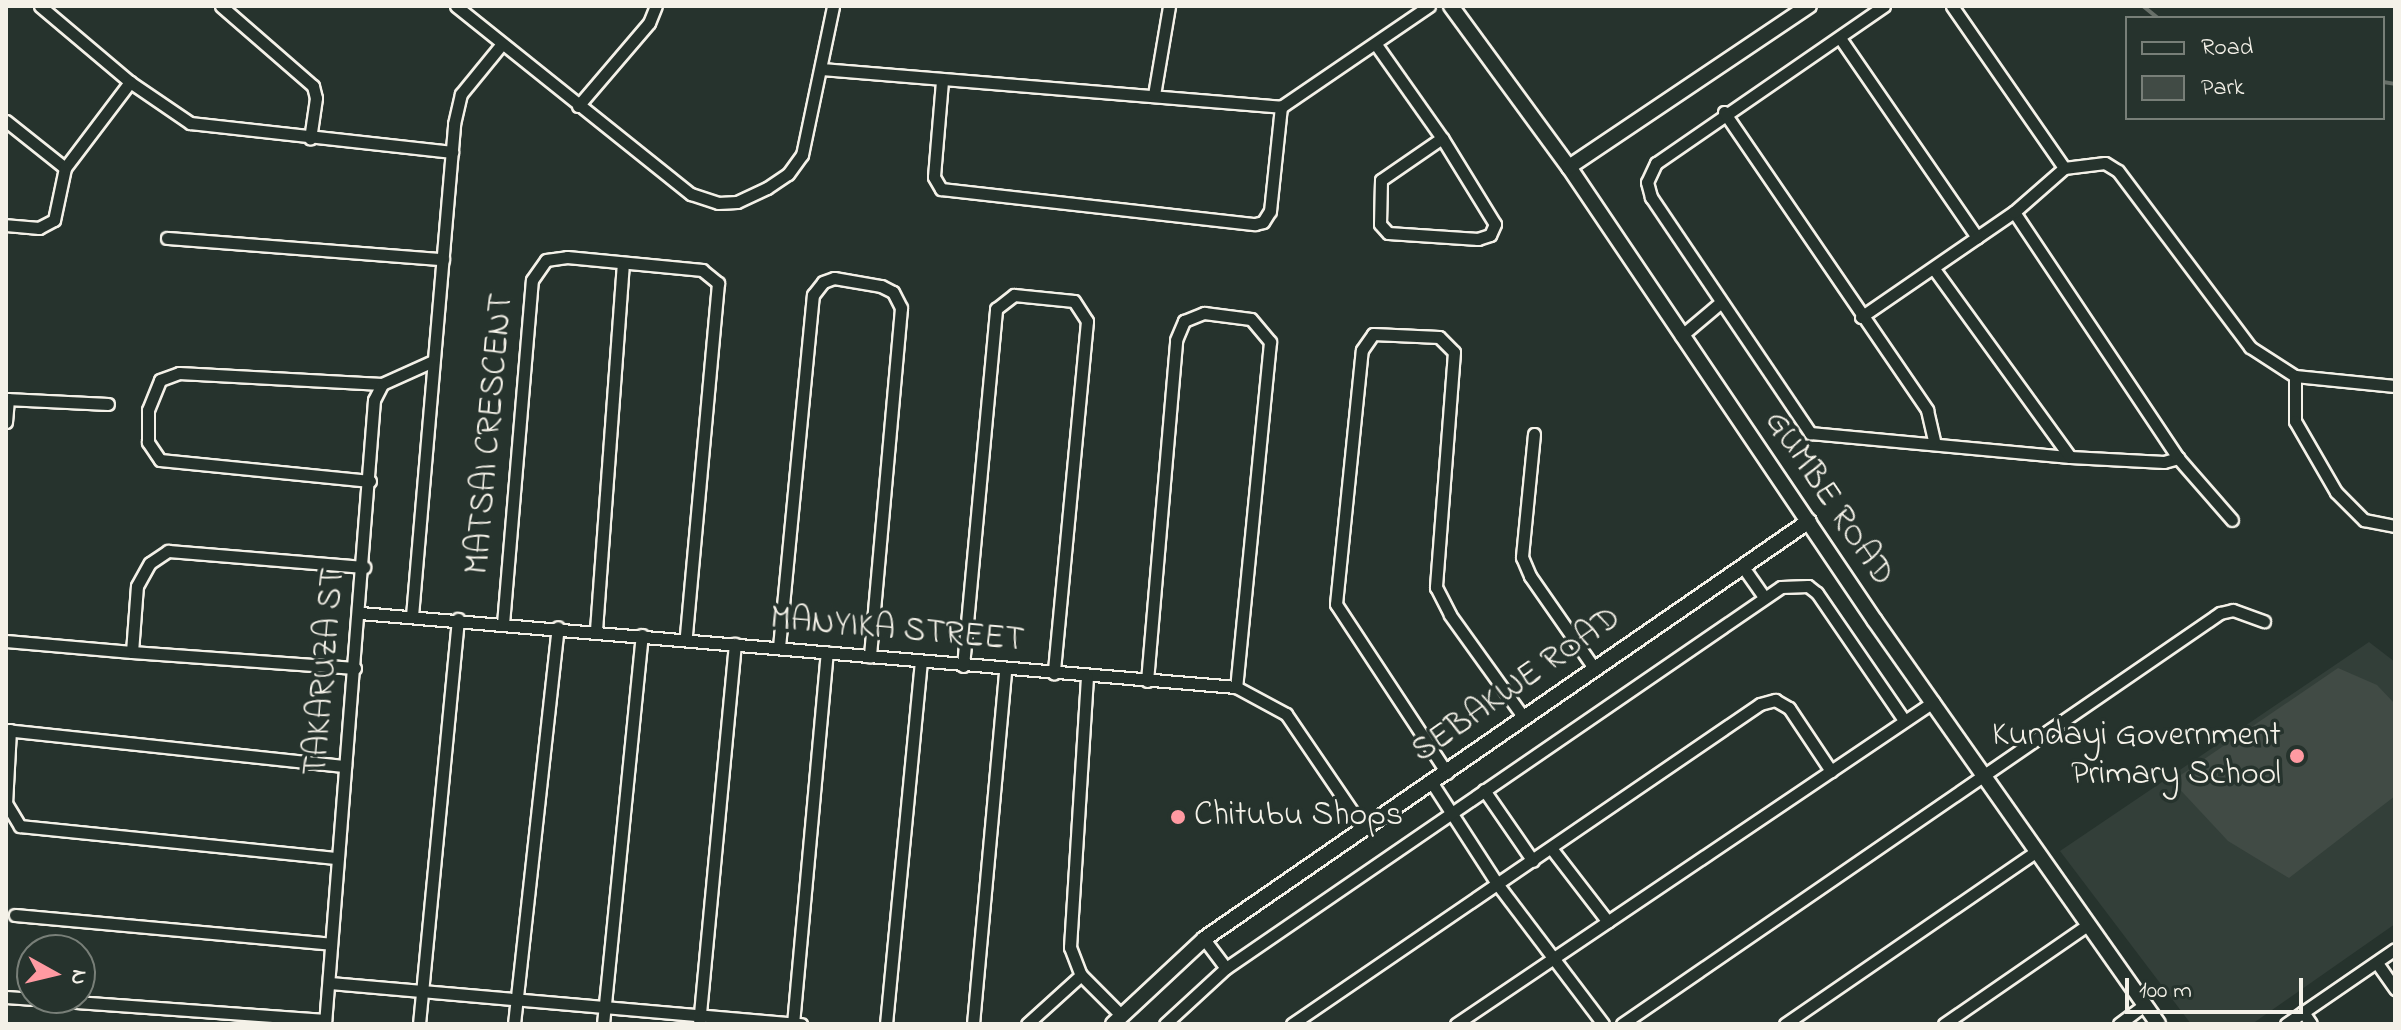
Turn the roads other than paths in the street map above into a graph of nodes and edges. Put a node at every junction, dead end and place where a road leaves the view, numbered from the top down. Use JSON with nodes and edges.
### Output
{"nodes":[{"id":1,"x":40,"y":6,"type":"edge"},
{"id":2,"x":221,"y":6,"type":"edge"},
{"id":3,"x":656,"y":6,"type":"edge"},
{"id":4,"x":833,"y":6,"type":"edge"},
{"id":5,"x":1169,"y":6,"type":"edge"},
{"id":6,"x":1429,"y":6,"type":"edge"},
{"id":7,"x":1451,"y":6,"type":"edge"},
{"id":8,"x":1809,"y":6,"type":"edge"},
{"id":9,"x":1884,"y":6,"type":"edge"},
{"id":10,"x":1952,"y":6,"type":"edge"},
{"id":11,"x":462,"y":8,"type":"edge"},
{"id":12,"x":1840,"y":38,"type":"junction"},
{"id":13,"x":501,"y":45,"type":"junction"},
{"id":14,"x":1377,"y":46,"type":"junction"},
{"id":15,"x":821,"y":69,"type":"junction"},
{"id":16,"x":942,"y":81,"type":"junction"},
{"id":17,"x":130,"y":82,"type":"junction"},
{"id":18,"x":1154,"y":95,"type":"junction"},
{"id":19,"x":578,"y":106,"type":"junction"},
{"id":20,"x":1281,"y":107,"type":"junction"},
{"id":21,"x":1724,"y":112,"type":"junction"},
{"id":22,"x":6,"y":121,"type":"edge"},
{"id":23,"x":1442,"y":138,"type":"junction"},
{"id":24,"x":310,"y":139,"type":"junction"},
{"id":25,"x":452,"y":152,"type":"junction"},
{"id":26,"x":1569,"y":167,"type":"junction"},
{"id":27,"x":65,"y":168,"type":"junction"},
{"id":28,"x":2064,"y":168,"type":"junction"},
{"id":29,"x":2014,"y":212,"type":"junction"},
{"id":30,"x":6,"y":225,"type":"edge"},
{"id":31,"x":1977,"y":237,"type":"junction"},
{"id":32,"x":167,"y":238,"type":"dead end"},
{"id":33,"x":443,"y":259,"type":"junction"},
{"id":34,"x":623,"y":263,"type":"junction"},
{"id":35,"x":1934,"y":269,"type":"junction"},
{"id":36,"x":1720,"y":303,"type":"junction"},
{"id":37,"x":1861,"y":317,"type":"junction"},
{"id":38,"x":1681,"y":336,"type":"junction"},
{"id":39,"x":433,"y":361,"type":"junction"},
{"id":40,"x":2295,"y":376,"type":"junction"},
{"id":41,"x":382,"y":384,"type":"junction"},
{"id":42,"x":2395,"y":386,"type":"edge"},
{"id":43,"x":7,"y":399,"type":"edge"},
{"id":44,"x":108,"y":404,"type":"dead end"},
{"id":45,"x":6,"y":422,"type":"edge"},
{"id":46,"x":1534,"y":434,"type":"dead end"},
{"id":47,"x":1934,"y":440,"type":"junction"},
{"id":48,"x":2070,"y":457,"type":"junction"},
{"id":49,"x":2178,"y":458,"type":"junction"},
{"id":50,"x":370,"y":481,"type":"junction"},
{"id":51,"x":2232,"y":520,"type":"dead end"},
{"id":52,"x":1809,"y":521,"type":"junction"},
{"id":53,"x":2395,"y":526,"type":"edge"},
{"id":54,"x":364,"y":567,"type":"junction"},
{"id":55,"x":1743,"y":567,"type":"junction"},
{"id":56,"x":1763,"y":596,"type":"junction"},
{"id":57,"x":360,"y":613,"type":"junction"},
{"id":58,"x":412,"y":616,"type":"junction"},
{"id":59,"x":458,"y":619,"type":"junction"},
{"id":60,"x":2264,"y":621,"type":"dead end"},
{"id":61,"x":503,"y":624,"type":"junction"},
{"id":62,"x":558,"y":627,"type":"junction"},
{"id":63,"x":596,"y":630,"type":"junction"},
{"id":64,"x":642,"y":635,"type":"junction"},
{"id":65,"x":686,"y":638,"type":"junction"},
{"id":66,"x":6,"y":641,"type":"edge"},
{"id":67,"x":735,"y":644,"type":"junction"},
{"id":68,"x":779,"y":647,"type":"junction"},
{"id":69,"x":132,"y":652,"type":"junction"},
{"id":70,"x":827,"y":653,"type":"junction"},
{"id":71,"x":870,"y":657,"type":"junction"},
{"id":72,"x":921,"y":662,"type":"junction"},
{"id":73,"x":963,"y":666,"type":"junction"},
{"id":74,"x":355,"y":668,"type":"junction"},
{"id":75,"x":1594,"y":668,"type":"junction"},
{"id":76,"x":1005,"y":669,"type":"junction"},
{"id":77,"x":1054,"y":673,"type":"junction"},
{"id":78,"x":1087,"y":677,"type":"junction"},
{"id":79,"x":1147,"y":681,"type":"junction"},
{"id":80,"x":1236,"y":687,"type":"junction"},
{"id":81,"x":1933,"y":702,"type":"junction"},
{"id":82,"x":1524,"y":718,"type":"junction"},
{"id":83,"x":1904,"y":720,"type":"junction"},
{"id":84,"x":8,"y":730,"type":"edge"},
{"id":85,"x":345,"y":766,"type":"junction"},
{"id":86,"x":1831,"y":771,"type":"junction"},
{"id":87,"x":1447,"y":773,"type":"junction"},
{"id":88,"x":1987,"y":776,"type":"junction"},
{"id":89,"x":1432,"y":783,"type":"junction"},
{"id":90,"x":1484,"y":790,"type":"junction"},
{"id":91,"x":1451,"y":813,"type":"junction"},
{"id":92,"x":1362,"y":826,"type":"junction"},
{"id":93,"x":1551,"y":848,"type":"junction"},
{"id":94,"x":2037,"y":851,"type":"junction"},
{"id":95,"x":337,"y":858,"type":"junction"},
{"id":96,"x":1533,"y":861,"type":"junction"},
{"id":97,"x":1498,"y":885,"type":"junction"},
{"id":98,"x":15,"y":915,"type":"dead end"},
{"id":99,"x":1608,"y":922,"type":"junction"},
{"id":100,"x":2089,"y":924,"type":"junction"},
{"id":101,"x":1204,"y":939,"type":"junction"},
{"id":102,"x":331,"y":944,"type":"junction"},
{"id":103,"x":2395,"y":949,"type":"edge"},
{"id":104,"x":1555,"y":960,"type":"junction"},
{"id":105,"x":2377,"y":963,"type":"junction"},
{"id":106,"x":1226,"y":968,"type":"junction"},
{"id":107,"x":1081,"y":975,"type":"junction"},
{"id":108,"x":330,"y":983,"type":"junction"},
{"id":109,"x":2395,"y":989,"type":"edge"},
{"id":110,"x":421,"y":992,"type":"junction"},
{"id":111,"x":6,"y":997,"type":"edge"},
{"id":112,"x":516,"y":997,"type":"junction"},
{"id":113,"x":2144,"y":1005,"type":"junction"},
{"id":114,"x":605,"y":1010,"type":"junction"},
{"id":115,"x":2303,"y":1012,"type":"junction"},
{"id":116,"x":700,"y":1020,"type":"edge"},
{"id":117,"x":1117,"y":1020,"type":"edge"},
{"id":118,"x":325,"y":1022,"type":"edge"},
{"id":119,"x":419,"y":1024,"type":"edge"},
{"id":120,"x":514,"y":1024,"type":"edge"},
{"id":121,"x":603,"y":1024,"type":"edge"},
{"id":122,"x":793,"y":1024,"type":"edge"},
{"id":123,"x":801,"y":1024,"type":"edge"},
{"id":124,"x":886,"y":1024,"type":"edge"},
{"id":125,"x":973,"y":1024,"type":"edge"},
{"id":126,"x":1027,"y":1024,"type":"edge"},
{"id":127,"x":1165,"y":1024,"type":"edge"},
{"id":128,"x":1292,"y":1024,"type":"edge"},
{"id":129,"x":1456,"y":1024,"type":"edge"},
{"id":130,"x":1603,"y":1024,"type":"edge"},
{"id":131,"x":1622,"y":1024,"type":"edge"},
{"id":132,"x":1785,"y":1024,"type":"edge"},
{"id":133,"x":1944,"y":1024,"type":"edge"},
{"id":134,"x":2119,"y":1024,"type":"edge"},
{"id":135,"x":2158,"y":1024,"type":"edge"},
{"id":136,"x":2286,"y":1024,"type":"edge"},
{"id":137,"x":2311,"y":1024,"type":"edge"}],
"edges":[{"from":1,"to":17,"type":"street"},
{"from":2,"to":24,"type":"street"},
{"from":3,"to":19,"type":"street"},
{"from":4,"to":15,"type":"street"},
{"from":5,"to":18,"type":"street"},
{"from":6,"to":14,"type":"street"},
{"from":7,"to":26,"type":"street","name":"GUMBE ROAD"},
{"from":8,"to":26,"type":"street"},
{"from":9,"to":12,"type":"street"},
{"from":10,"to":28,"type":"street"},
{"from":11,"to":13,"type":"street"},
{"from":12,"to":21,"type":"street"},
{"from":12,"to":31,"type":"street"},
{"from":13,"to":19,"type":"street"},
{"from":13,"to":25,"type":"street"},
{"from":14,"to":20,"type":"street"},
{"from":14,"to":23,"type":"street"},
{"from":15,"to":16,"type":"street"},
{"from":15,"to":19,"type":"street"},
{"from":16,"to":18,"type":"street"},
{"from":16,"to":20,"type":"street"},
{"from":17,"to":24,"type":"street"},
{"from":17,"to":27,"type":"street"},
{"from":18,"to":20,"type":"street"},
{"from":21,"to":36,"type":"street"},
{"from":21,"to":37,"type":"street"},
{"from":22,"to":27,"type":"street"},
{"from":23,"to":23,"type":"street"},
{"from":24,"to":25,"type":"street"},
{"from":25,"to":33,"type":"street"},
{"from":26,"to":38,"type":"street","name":"GUMBE ROAD"},
{"from":27,"to":30,"type":"street"},
{"from":28,"to":29,"type":"street"},
{"from":28,"to":40,"type":"street"},
{"from":29,"to":31,"type":"street"},
{"from":29,"to":49,"type":"street"},
{"from":31,"to":35,"type":"street"},
{"from":32,"to":33,"type":"street"},
{"from":33,"to":39,"type":"street"},
{"from":34,"to":61,"type":"street","name":"MATSAI CRESCENT"},
{"from":34,"to":63,"type":"street"},
{"from":34,"to":65,"type":"street","name":"MATSAI CRESCENT"},
{"from":35,"to":37,"type":"street"},
{"from":35,"to":48,"type":"street"},
{"from":36,"to":38,"type":"street"},
{"from":36,"to":47,"type":"street"},
{"from":37,"to":47,"type":"street"},
{"from":38,"to":52,"type":"street","name":"GUMBE ROAD"},
{"from":39,"to":41,"type":"street"},
{"from":39,"to":58,"type":"street"},
{"from":40,"to":42,"type":"street"},
{"from":40,"to":53,"type":"street"},
{"from":41,"to":50,"type":"street","name":"TAKARUZA ST"},
{"from":41,"to":50,"type":"street"},
{"from":43,"to":44,"type":"street"},
{"from":43,"to":45,"type":"street"},
{"from":46,"to":75,"type":"street"},
{"from":47,"to":48,"type":"street"},
{"from":48,"to":49,"type":"street"},
{"from":49,"to":51,"type":"street"},
{"from":50,"to":54,"type":"street","name":"TAKARUZA ST"},
{"from":52,"to":55,"type":"street","name":"SEBAKWE ROAD"},
{"from":52,"to":81,"type":"street","name":"GUMBE ROAD"},
{"from":54,"to":57,"type":"street","name":"TAKARUZA ST"},
{"from":54,"to":69,"type":"street"},
{"from":55,"to":56,"type":"street"},
{"from":55,"to":75,"type":"street","name":"SEBAKWE ROAD"},
{"from":56,"to":83,"type":"street"},
{"from":56,"to":90,"type":"street"},
{"from":57,"to":58,"type":"street","name":"MANYIKA STREET"},
{"from":57,"to":74,"type":"street","name":"TAKARUZA ST"},
{"from":58,"to":59,"type":"street","name":"MANYIKA STREET"},
{"from":59,"to":61,"type":"street","name":"MANYIKA STREET"},
{"from":59,"to":110,"type":"street"},
{"from":60,"to":88,"type":"street"},
{"from":61,"to":62,"type":"street","name":"MANYIKA STREET"},
{"from":62,"to":63,"type":"street","name":"MANYIKA STREET"},
{"from":62,"to":112,"type":"street"},
{"from":63,"to":64,"type":"street","name":"MANYIKA STREET"},
{"from":64,"to":65,"type":"street","name":"MANYIKA STREET"},
{"from":64,"to":114,"type":"street"},
{"from":65,"to":67,"type":"street","name":"MANYIKA STREET"},
{"from":66,"to":69,"type":"street"},
{"from":67,"to":68,"type":"street","name":"MANYIKA STREET"},
{"from":67,"to":116,"type":"street"},
{"from":68,"to":70,"type":"street","name":"MANYIKA STREET"},
{"from":68,"to":71,"type":"street"},
{"from":69,"to":74,"type":"street"},
{"from":70,"to":71,"type":"street","name":"MANYIKA STREET"},
{"from":70,"to":122,"type":"street"},
{"from":71,"to":72,"type":"street","name":"MANYIKA STREET"},
{"from":72,"to":73,"type":"street","name":"MANYIKA STREET"},
{"from":72,"to":124,"type":"street"},
{"from":73,"to":76,"type":"street","name":"MANYIKA STREET"},
{"from":73,"to":77,"type":"street"},
{"from":74,"to":85,"type":"street","name":"TAKARUZA ST"},
{"from":75,"to":82,"type":"street","name":"SEBAKWE ROAD"},
{"from":76,"to":77,"type":"street","name":"MANYIKA STREET"},
{"from":76,"to":125,"type":"street"},
{"from":77,"to":78,"type":"street","name":"MANYIKA STREET"},
{"from":78,"to":79,"type":"street","name":"MANYIKA STREET"},
{"from":78,"to":107,"type":"street"},
{"from":79,"to":80,"type":"street","name":"MANYIKA STREET"},
{"from":79,"to":80,"type":"street"},
{"from":80,"to":92,"type":"street","name":"MANYIKA STREET"},
{"from":81,"to":83,"type":"street"},
{"from":81,"to":88,"type":"street","name":"GUMBE ROAD"},
{"from":82,"to":87,"type":"street","name":"SEBAKWE ROAD"},
{"from":82,"to":87,"type":"street"},
{"from":83,"to":86,"type":"street"},
{"from":84,"to":85,"type":"street"},
{"from":84,"to":95,"type":"street"},
{"from":85,"to":95,"type":"street","name":"TAKARUZA ST"},
{"from":86,"to":93,"type":"street"},
{"from":86,"to":99,"type":"street"},
{"from":87,"to":89,"type":"street","name":"SEBAKWE ROAD"},
{"from":88,"to":94,"type":"street","name":"GUMBE ROAD"},
{"from":88,"to":131,"type":"street"},
{"from":89,"to":91,"type":"street"},
{"from":89,"to":92,"type":"street","name":"SEBAKWE ROAD"},
{"from":90,"to":91,"type":"street"},
{"from":90,"to":96,"type":"street"},
{"from":91,"to":97,"type":"street"},
{"from":91,"to":106,"type":"street"},
{"from":92,"to":101,"type":"street","name":"SEBAKWE ROAD"},
{"from":93,"to":96,"type":"street"},
{"from":93,"to":99,"type":"street"},
{"from":94,"to":100,"type":"street","name":"GUMBE ROAD"},
{"from":94,"to":132,"type":"street"},
{"from":95,"to":102,"type":"street","name":"TAKARUZA ST"},
{"from":96,"to":97,"type":"street"},
{"from":97,"to":104,"type":"street"},
{"from":97,"to":128,"type":"street"},
{"from":98,"to":102,"type":"street"},
{"from":99,"to":104,"type":"street"},
{"from":100,"to":113,"type":"street","name":"GUMBE ROAD"},
{"from":100,"to":133,"type":"street"},
{"from":101,"to":106,"type":"street"},
{"from":101,"to":117,"type":"street","name":"SEBAKWE ROAD"},
{"from":102,"to":108,"type":"street","name":"TAKARUZA ST"},
{"from":103,"to":105,"type":"street"},
{"from":104,"to":129,"type":"street"},
{"from":104,"to":130,"type":"street"},
{"from":105,"to":109,"type":"street"},
{"from":105,"to":115,"type":"street"},
{"from":106,"to":127,"type":"street"},
{"from":107,"to":117,"type":"street"},
{"from":107,"to":126,"type":"street"},
{"from":108,"to":110,"type":"street"},
{"from":108,"to":118,"type":"street","name":"TAKARUZA ST"},
{"from":110,"to":112,"type":"street"},
{"from":110,"to":119,"type":"street"},
{"from":111,"to":118,"type":"street"},
{"from":112,"to":114,"type":"street"},
{"from":112,"to":120,"type":"street"},
{"from":113,"to":134,"type":"street"},
{"from":113,"to":135,"type":"street","name":"GUMBE ROAD"},
{"from":114,"to":116,"type":"street"},
{"from":114,"to":121,"type":"street"},
{"from":115,"to":136,"type":"street"},
{"from":115,"to":137,"type":"street"},
{"from":116,"to":122,"type":"street"},
{"from":122,"to":123,"type":"street"}]}
